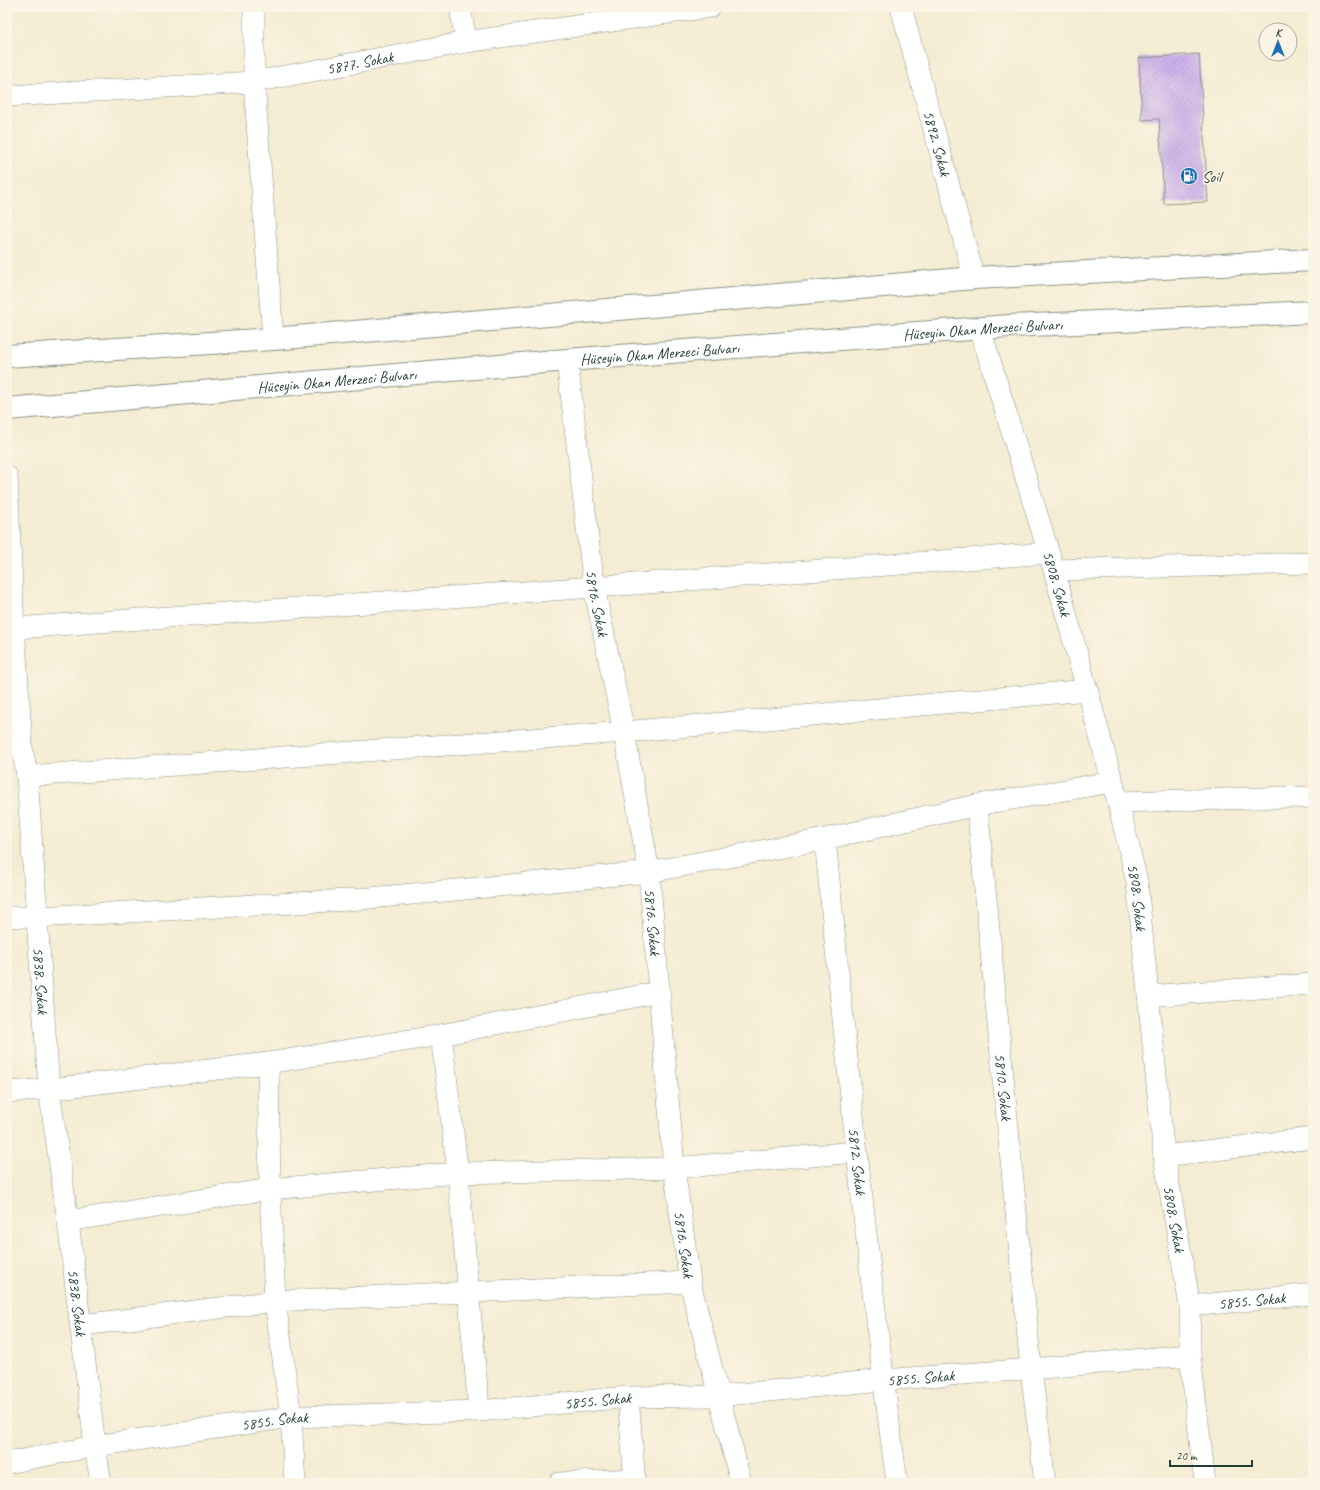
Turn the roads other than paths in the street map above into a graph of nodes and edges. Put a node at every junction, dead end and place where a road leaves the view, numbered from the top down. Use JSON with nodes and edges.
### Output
{"nodes":[{"id":1,"x":254,"y":7,"type":"edge"},
{"id":2,"x":460,"y":7,"type":"edge"},
{"id":3,"x":710,"y":7,"type":"edge"},
{"id":4,"x":902,"y":7,"type":"edge"},
{"id":5,"x":466,"y":42,"type":"junction"},
{"id":6,"x":254,"y":82,"type":"junction"},
{"id":7,"x":7,"y":96,"type":"edge"},
{"id":8,"x":1313,"y":260,"type":"edge"},
{"id":9,"x":974,"y":278,"type":"junction"},
{"id":10,"x":1313,"y":312,"type":"edge"},
{"id":11,"x":980,"y":328,"type":"junction"},
{"id":12,"x":273,"y":339,"type":"junction"},
{"id":13,"x":7,"y":356,"type":"edge"},
{"id":14,"x":567,"y":360,"type":"junction"},
{"id":15,"x":7,"y":409,"type":"edge"},
{"id":16,"x":7,"y":476,"type":"edge"},
{"id":17,"x":1051,"y":561,"type":"junction"},
{"id":18,"x":1313,"y":563,"type":"edge"},
{"id":19,"x":594,"y":587,"type":"junction"},
{"id":20,"x":12,"y":616,"type":"edge"},
{"id":21,"x":1088,"y":690,"type":"junction"},
{"id":22,"x":624,"y":732,"type":"junction"},
{"id":23,"x":15,"y":745,"type":"edge"},
{"id":24,"x":27,"y":776,"type":"junction"},
{"id":25,"x":1112,"y":782,"type":"junction"},
{"id":26,"x":1313,"y":798,"type":"edge"},
{"id":27,"x":1118,"y":802,"type":"junction"},
{"id":28,"x":977,"y":805,"type":"junction"},
{"id":29,"x":825,"y":839,"type":"junction"},
{"id":30,"x":649,"y":872,"type":"junction"},
{"id":31,"x":7,"y":917,"type":"edge"},
{"id":32,"x":36,"y":917,"type":"junction"},
{"id":33,"x":1313,"y":984,"type":"edge"},
{"id":34,"x":659,"y":992,"type":"junction"},
{"id":35,"x":1148,"y":996,"type":"junction"},
{"id":36,"x":441,"y":1035,"type":"junction"},
{"id":37,"x":268,"y":1063,"type":"junction"},
{"id":38,"x":49,"y":1089,"type":"junction"},
{"id":39,"x":7,"y":1092,"type":"edge"},
{"id":40,"x":1313,"y":1138,"type":"edge"},
{"id":41,"x":856,"y":1152,"type":"junction"},
{"id":42,"x":1164,"y":1156,"type":"junction"},
{"id":43,"x":674,"y":1168,"type":"junction"},
{"id":44,"x":458,"y":1173,"type":"junction"},
{"id":45,"x":270,"y":1189,"type":"junction"},
{"id":46,"x":68,"y":1221,"type":"junction"},
{"id":47,"x":690,"y":1282,"type":"junction"},
{"id":48,"x":468,"y":1292,"type":"junction"},
{"id":49,"x":1313,"y":1294,"type":"edge"},
{"id":50,"x":275,"y":1302,"type":"junction"},
{"id":51,"x":1190,"y":1306,"type":"junction"},
{"id":52,"x":82,"y":1325,"type":"junction"},
{"id":53,"x":1190,"y":1355,"type":"junction"},
{"id":54,"x":1031,"y":1369,"type":"junction"},
{"id":55,"x":883,"y":1380,"type":"junction"},
{"id":56,"x":718,"y":1396,"type":"junction"},
{"id":57,"x":628,"y":1397,"type":"junction"},
{"id":58,"x":479,"y":1410,"type":"junction"},
{"id":59,"x":291,"y":1417,"type":"junction"},
{"id":60,"x":95,"y":1446,"type":"junction"},
{"id":61,"x":7,"y":1463,"type":"edge"},
{"id":62,"x":635,"y":1481,"type":"edge"},
{"id":63,"x":101,"y":1483,"type":"edge"},
{"id":64,"x":295,"y":1483,"type":"edge"},
{"id":65,"x":559,"y":1483,"type":"edge"},
{"id":66,"x":741,"y":1483,"type":"edge"},
{"id":67,"x":897,"y":1483,"type":"edge"},
{"id":68,"x":1045,"y":1483,"type":"edge"},
{"id":69,"x":1205,"y":1483,"type":"edge"}],
"edges":[{"from":1,"to":6,"type":"street"},
{"from":2,"to":5,"type":"street"},
{"from":3,"to":5,"type":"street","name":"5877. Sokak"},
{"from":4,"to":9,"type":"street","name":"5892. Sokak"},
{"from":5,"to":6,"type":"street","name":"5877. Sokak"},
{"from":6,"to":7,"type":"street","name":"5877. Sokak"},
{"from":6,"to":12,"type":"street"},
{"from":8,"to":9,"type":"main road"},
{"from":9,"to":12,"type":"main road"},
{"from":10,"to":11,"type":"main road","name":"Hüseyin Okan Merzeci Bulvarı"},
{"from":11,"to":14,"type":"main road","name":"Hüseyin Okan Merzeci Bulvarı"},
{"from":11,"to":17,"type":"street","name":"5808. Sokak"},
{"from":12,"to":13,"type":"main road"},
{"from":14,"to":15,"type":"main road","name":"Hüseyin Okan Merzeci Bulvarı"},
{"from":14,"to":19,"type":"street","name":"5816. Sokak"},
{"from":16,"to":20,"type":"street","name":"5838. Sokak"},
{"from":17,"to":18,"type":"street"},
{"from":17,"to":19,"type":"street"},
{"from":17,"to":21,"type":"street","name":"5808. Sokak"},
{"from":19,"to":20,"type":"street"},
{"from":19,"to":22,"type":"street","name":"5816. Sokak"},
{"from":20,"to":23,"type":"street","name":"5838. Sokak"},
{"from":21,"to":22,"type":"street"},
{"from":21,"to":25,"type":"street","name":"5808. Sokak"},
{"from":22,"to":24,"type":"street"},
{"from":22,"to":30,"type":"street","name":"5816. Sokak"},
{"from":23,"to":24,"type":"street","name":"5838. Sokak"},
{"from":24,"to":32,"type":"street","name":"5838. Sokak"},
{"from":25,"to":27,"type":"street","name":"5808. Sokak"},
{"from":25,"to":28,"type":"street"},
{"from":26,"to":27,"type":"street"},
{"from":27,"to":35,"type":"street","name":"5808. Sokak"},
{"from":28,"to":29,"type":"street"},
{"from":28,"to":54,"type":"street","name":"5810. Sokak"},
{"from":29,"to":30,"type":"street"},
{"from":29,"to":41,"type":"street","name":"5812. Sokak"},
{"from":30,"to":32,"type":"street"},
{"from":30,"to":34,"type":"street","name":"5816. Sokak"},
{"from":31,"to":32,"type":"street"},
{"from":32,"to":38,"type":"street","name":"5838. Sokak"},
{"from":33,"to":35,"type":"street"},
{"from":34,"to":36,"type":"street"},
{"from":34,"to":43,"type":"street","name":"5816. Sokak"},
{"from":35,"to":42,"type":"street","name":"5808. Sokak"},
{"from":36,"to":37,"type":"street"},
{"from":36,"to":44,"type":"street"},
{"from":37,"to":38,"type":"street"},
{"from":37,"to":45,"type":"street"},
{"from":38,"to":39,"type":"street"},
{"from":38,"to":46,"type":"street","name":"5838. Sokak"},
{"from":40,"to":42,"type":"street"},
{"from":41,"to":43,"type":"street"},
{"from":41,"to":55,"type":"street","name":"5812. Sokak"},
{"from":42,"to":51,"type":"street","name":"5808. Sokak"},
{"from":43,"to":44,"type":"street"},
{"from":43,"to":47,"type":"street","name":"5816. Sokak"},
{"from":44,"to":45,"type":"street"},
{"from":44,"to":48,"type":"street"},
{"from":45,"to":46,"type":"street"},
{"from":45,"to":50,"type":"street"},
{"from":46,"to":52,"type":"street","name":"5838. Sokak"},
{"from":47,"to":48,"type":"street"},
{"from":47,"to":56,"type":"street","name":"5816. Sokak"},
{"from":48,"to":50,"type":"street"},
{"from":48,"to":58,"type":"street"},
{"from":49,"to":51,"type":"street","name":"5855. Sokak"},
{"from":50,"to":52,"type":"street"},
{"from":50,"to":59,"type":"street"},
{"from":51,"to":53,"type":"street","name":"5808. Sokak"},
{"from":52,"to":60,"type":"street","name":"5838. Sokak"},
{"from":53,"to":54,"type":"street","name":"5855. Sokak"},
{"from":53,"to":69,"type":"street","name":"5808. Sokak"},
{"from":54,"to":55,"type":"street","name":"5855. Sokak"},
{"from":54,"to":68,"type":"street","name":"5810. Sokak"},
{"from":55,"to":56,"type":"street","name":"5855. Sokak"},
{"from":55,"to":67,"type":"street","name":"5812. Sokak"},
{"from":56,"to":57,"type":"street","name":"5855. Sokak"},
{"from":56,"to":66,"type":"street","name":"5816. Sokak"},
{"from":57,"to":58,"type":"street","name":"5855. Sokak"},
{"from":57,"to":62,"type":"street"},
{"from":58,"to":59,"type":"street","name":"5855. Sokak"},
{"from":59,"to":60,"type":"street","name":"5855. Sokak"},
{"from":59,"to":64,"type":"street"},
{"from":60,"to":61,"type":"street","name":"5855. Sokak"},
{"from":60,"to":63,"type":"street","name":"5838. Sokak"},
{"from":62,"to":65,"type":"street"}]}
